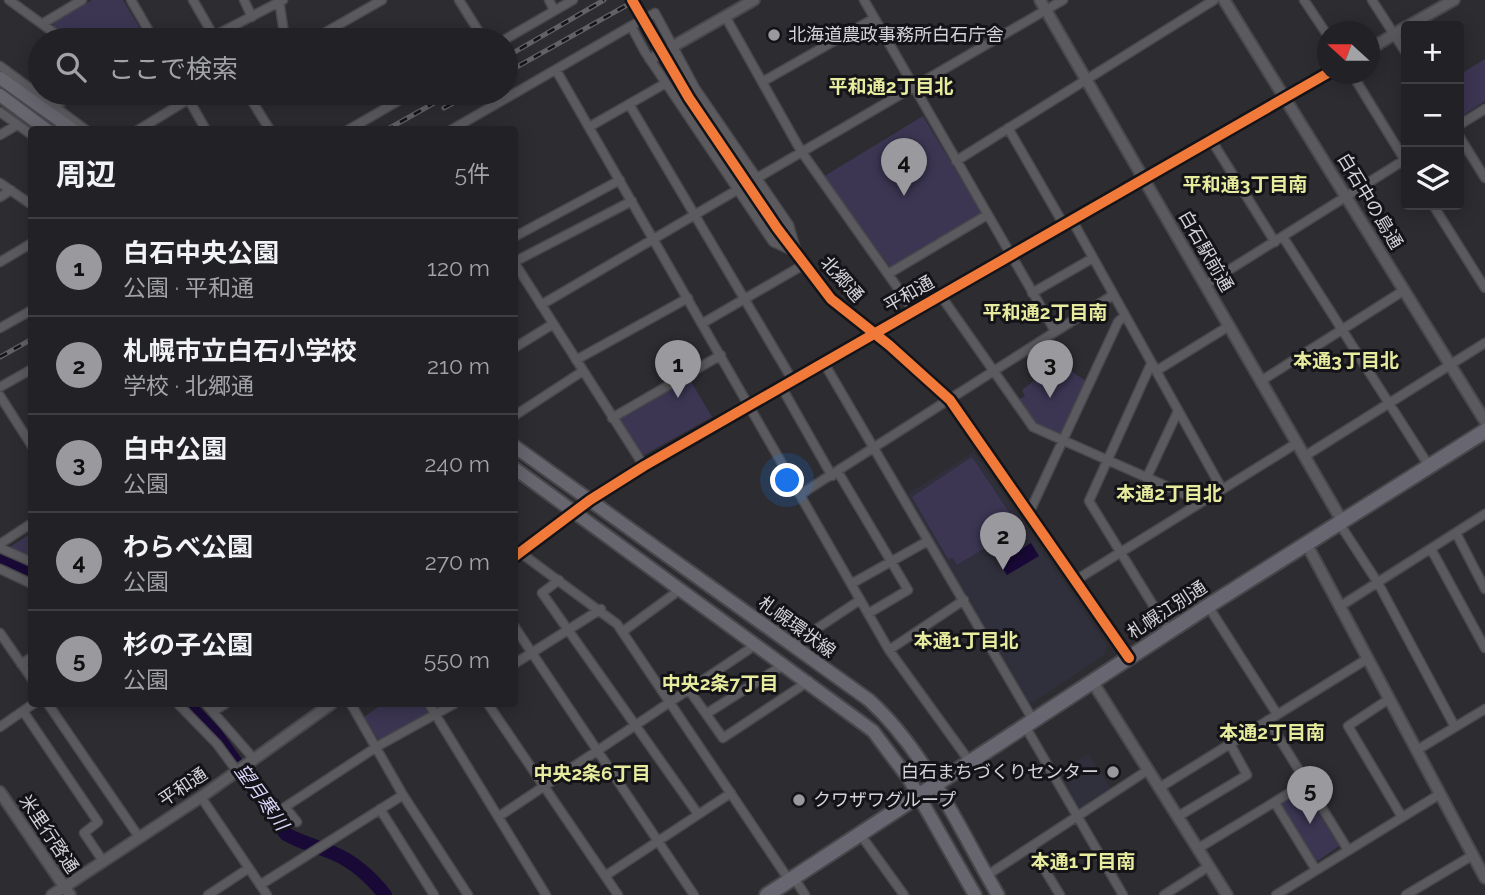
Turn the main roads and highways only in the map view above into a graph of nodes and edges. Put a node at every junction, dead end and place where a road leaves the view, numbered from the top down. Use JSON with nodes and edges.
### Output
{"nodes":[{"id":1,"x":0,"y":78,"type":"edge"},
{"id":2,"x":0,"y":95,"type":"edge"},
{"id":3,"x":28,"y":98,"type":"edge"},
{"id":4,"x":39,"y":105,"type":"edge"},
{"id":5,"x":42,"y":126,"type":"edge"},
{"id":6,"x":67,"y":126,"type":"edge"},
{"id":7,"x":1485,"y":431,"type":"edge"},
{"id":8,"x":518,"y":449,"type":"edge"},
{"id":9,"x":518,"y":471,"type":"edge"},
{"id":10,"x":936,"y":786,"type":"junction"},
{"id":11,"x":918,"y":797,"type":"junction"},
{"id":12,"x":768,"y":895,"type":"edge"},
{"id":13,"x":975,"y":895,"type":"edge"},
{"id":14,"x":998,"y":895,"type":"edge"}],
"edges":[{"from":1,"to":3,"type":"main road"},
{"from":2,"to":5,"type":"main road"},
{"from":4,"to":6,"type":"main road"},
{"from":7,"to":10,"type":"highway","name":"札幌江別通"},
{"from":8,"to":10,"type":"main road","name":"札幌環状線"},
{"from":9,"to":11,"type":"main road","name":"札幌環状線"},
{"from":10,"to":11,"type":"highway","name":"札幌江別通"},
{"from":10,"to":14,"type":"main road","name":"札幌環状線"},
{"from":11,"to":12,"type":"highway","name":"札幌江別通"},
{"from":11,"to":13,"type":"main road","name":"札幌環状線"}]}
